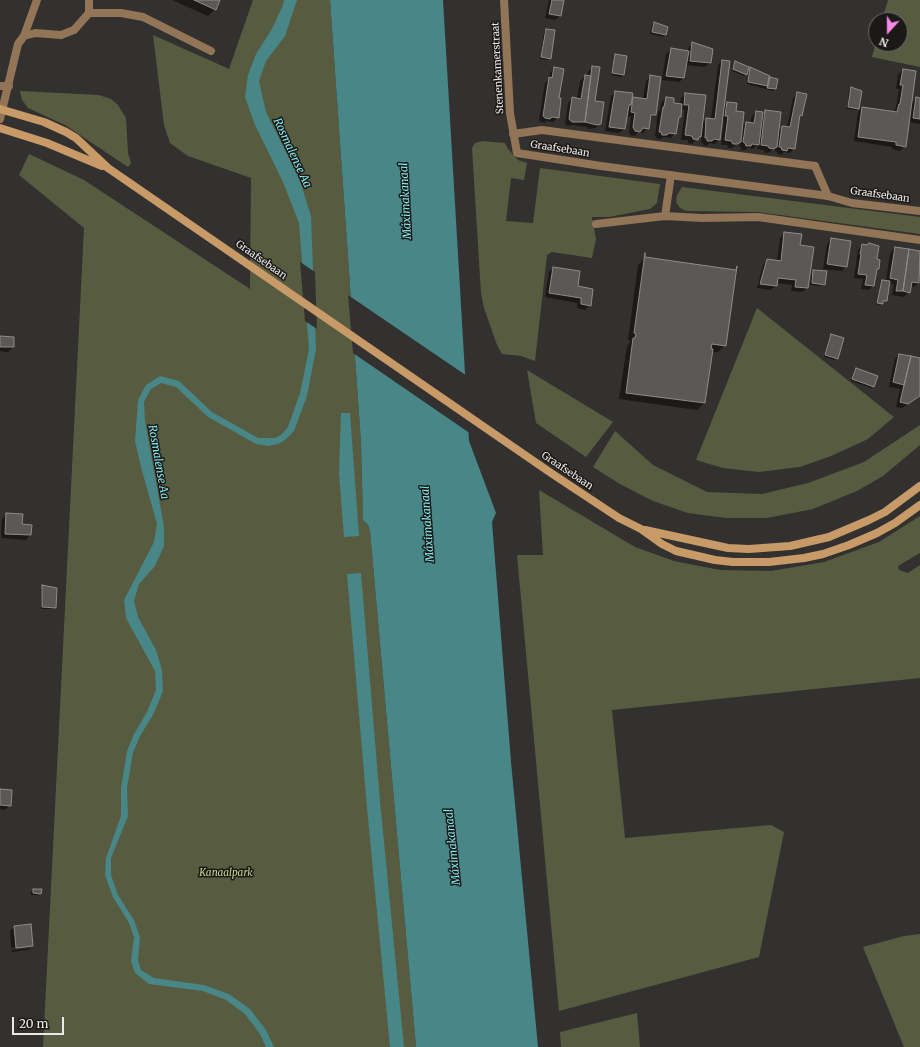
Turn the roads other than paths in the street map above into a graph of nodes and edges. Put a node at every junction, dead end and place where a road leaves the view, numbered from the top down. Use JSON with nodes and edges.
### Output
{"nodes":[{"id":1,"x":37,"y":0,"type":"edge"},
{"id":2,"x":88,"y":0,"type":"edge"},
{"id":3,"x":504,"y":0,"type":"edge"},
{"id":4,"x":89,"y":13,"type":"junction"},
{"id":5,"x":24,"y":36,"type":"junction"},
{"id":6,"x":211,"y":51,"type":"dead end"},
{"id":7,"x":4,"y":86,"type":"edge"},
{"id":8,"x":1,"y":109,"type":"edge"},
{"id":9,"x":0,"y":118,"type":"edge"},
{"id":10,"x":0,"y":128,"type":"edge"},
{"id":11,"x":513,"y":134,"type":"junction"},
{"id":12,"x":108,"y":168,"type":"junction"},
{"id":13,"x":671,"y":175,"type":"junction"},
{"id":14,"x":828,"y":196,"type":"junction"},
{"id":15,"x":920,"y":211,"type":"edge"},
{"id":16,"x":665,"y":216,"type":"junction"},
{"id":17,"x":596,"y":224,"type":"dead end"},
{"id":18,"x":920,"y":240,"type":"edge"},
{"id":19,"x":920,"y":486,"type":"edge"},
{"id":20,"x":920,"y":505,"type":"edge"},
{"id":21,"x":641,"y":529,"type":"junction"}],
"edges":[{"from":1,"to":5,"type":"street"},
{"from":2,"to":4,"type":"street"},
{"from":3,"to":11,"type":"street","name":"Stenenkamerstraat"},
{"from":4,"to":5,"type":"street"},
{"from":4,"to":6,"type":"street"},
{"from":5,"to":7,"type":"street"},
{"from":7,"to":8,"type":"street"},
{"from":8,"to":9,"type":"street"},
{"from":8,"to":12,"type":"main road","name":"Graafsebaan"},
{"from":10,"to":12,"type":"main road","name":"Graafsebaan"},
{"from":11,"to":13,"type":"street","name":"Graafsebaan"},
{"from":11,"to":14,"type":"street","name":"Graafsebaan"},
{"from":12,"to":21,"type":"main road","name":"Graafsebaan"},
{"from":13,"to":14,"type":"street","name":"Graafsebaan"},
{"from":13,"to":16,"type":"street"},
{"from":14,"to":15,"type":"street","name":"Graafsebaan"},
{"from":16,"to":17,"type":"street"},
{"from":16,"to":18,"type":"street"},
{"from":19,"to":21,"type":"main road","name":"Graafsebaan"},
{"from":20,"to":21,"type":"main road","name":"Graafsebaan"}]}
